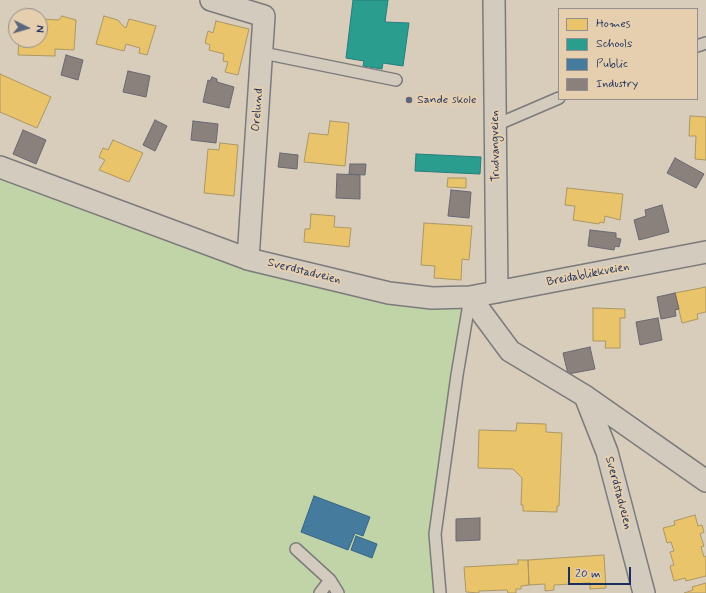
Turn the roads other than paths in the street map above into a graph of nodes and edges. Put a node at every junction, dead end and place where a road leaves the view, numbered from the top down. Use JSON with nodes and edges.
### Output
{"nodes":[{"id":1,"x":211,"y":0,"type":"edge"},
{"id":2,"x":494,"y":0,"type":"edge"},
{"id":3,"x":263,"y":53,"type":"junction"},
{"id":4,"x":396,"y":80,"type":"dead end"},
{"id":5,"x":558,"y":98,"type":"edge"},
{"id":6,"x":496,"y":125,"type":"junction"},
{"id":7,"x":0,"y":167,"type":"edge"},
{"id":8,"x":706,"y":252,"type":"edge"},
{"id":9,"x":248,"y":259,"type":"junction"},
{"id":10,"x":497,"y":292,"type":"junction"},
{"id":11,"x":470,"y":297,"type":"junction"},
{"id":12,"x":585,"y":396,"type":"junction"},
{"id":13,"x":706,"y":481,"type":"edge"},
{"id":14,"x":296,"y":549,"type":"dead end"},
{"id":15,"x":330,"y":580,"type":"junction"},
{"id":16,"x":320,"y":593,"type":"edge"},
{"id":17,"x":338,"y":593,"type":"edge"},
{"id":18,"x":440,"y":593,"type":"edge"},
{"id":19,"x":644,"y":593,"type":"edge"}],
"edges":[{"from":1,"to":3,"type":"street","name":"Orelund"},
{"from":2,"to":6,"type":"street","name":"Trudvangveien"},
{"from":3,"to":4,"type":"lane"},
{"from":3,"to":9,"type":"street","name":"Orelund"},
{"from":5,"to":6,"type":"lane"},
{"from":6,"to":10,"type":"street","name":"Trudvangveien"},
{"from":7,"to":9,"type":"street","name":"Sverdstadveien"},
{"from":8,"to":10,"type":"street","name":"Breidablikkveien"},
{"from":9,"to":11,"type":"street","name":"Sverdstadveien"},
{"from":10,"to":11,"type":"street","name":"Breidablikkveien"},
{"from":11,"to":12,"type":"street"},
{"from":11,"to":18,"type":"lane"},
{"from":12,"to":13,"type":"street"},
{"from":12,"to":19,"type":"street","name":"Sverdstadveien"},
{"from":14,"to":15,"type":"lane"},
{"from":15,"to":16,"type":"lane"},
{"from":15,"to":17,"type":"lane"}]}
